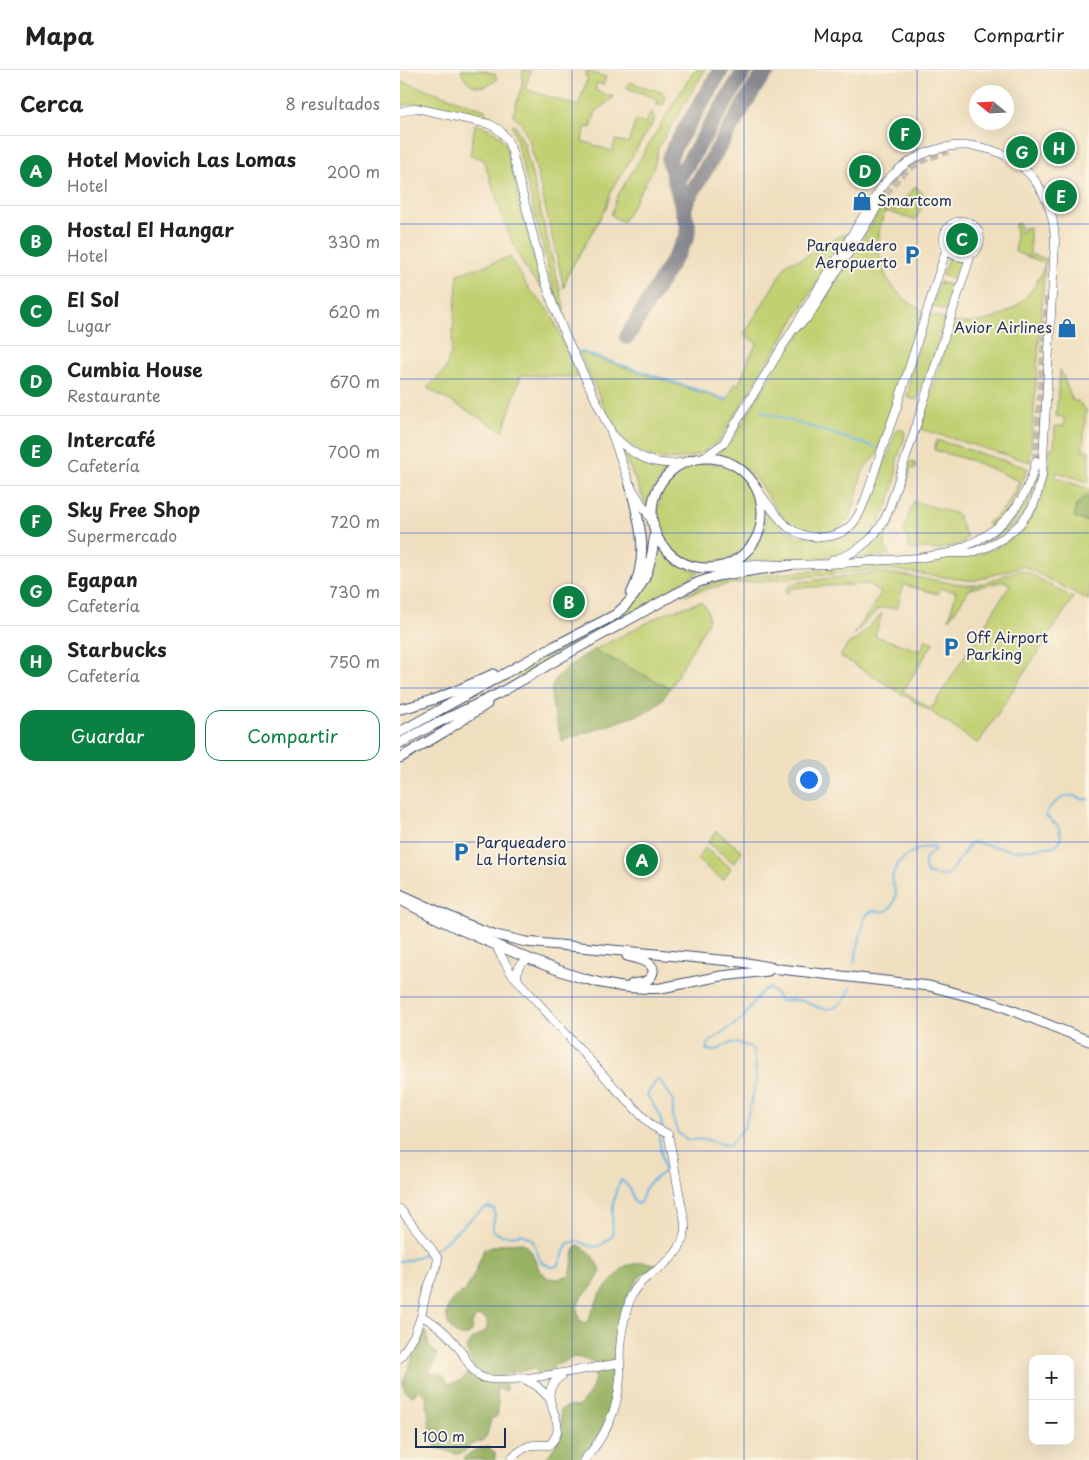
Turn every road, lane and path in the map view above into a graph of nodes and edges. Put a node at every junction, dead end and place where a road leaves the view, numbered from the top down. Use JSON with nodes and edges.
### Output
{"nodes":[{"id":1,"x":400,"y":112,"type":"edge"},
{"id":2,"x":879,"y":204,"type":"tunnel mouth"},
{"id":3,"x":947,"y":247,"type":"junction"},
{"id":4,"x":971,"y":254,"type":"junction"},
{"id":5,"x":792,"y":331,"type":"junction"},
{"id":6,"x":610,"y":432,"type":"junction"},
{"id":7,"x":699,"y":459,"type":"junction"},
{"id":8,"x":1036,"y":461,"type":"tunnel mouth"},
{"id":9,"x":688,"y":462,"type":"junction"},
{"id":10,"x":630,"y":485,"type":"junction"},
{"id":11,"x":756,"y":488,"type":"junction"},
{"id":12,"x":655,"y":528,"type":"junction"},
{"id":13,"x":949,"y":553,"type":"junction"},
{"id":14,"x":814,"y":564,"type":"junction"},
{"id":15,"x":790,"y":566,"type":"junction"},
{"id":16,"x":717,"y":568,"type":"junction"},
{"id":17,"x":677,"y":593,"type":"junction"},
{"id":18,"x":624,"y":607,"type":"junction"},
{"id":19,"x":545,"y":651,"type":"junction"},
{"id":20,"x":498,"y":694,"type":"junction"},
{"id":21,"x":400,"y":708,"type":"edge"},
{"id":22,"x":400,"y":732,"type":"edge"},
{"id":23,"x":400,"y":743,"type":"edge"},
{"id":24,"x":400,"y":758,"type":"edge"},
{"id":25,"x":400,"y":894,"type":"edge"},
{"id":26,"x":400,"y":901,"type":"edge"},
{"id":27,"x":496,"y":945,"type":"junction"},
{"id":28,"x":607,"y":950,"type":"junction"},
{"id":29,"x":529,"y":959,"type":"junction"},
{"id":30,"x":780,"y":969,"type":"junction"},
{"id":31,"x":519,"y":982,"type":"junction"},
{"id":32,"x":611,"y":985,"type":"junction"},
{"id":33,"x":1089,"y":1041,"type":"edge"},
{"id":34,"x":400,"y":1209,"type":"edge"},
{"id":35,"x":421,"y":1316,"type":"junction"},
{"id":36,"x":400,"y":1358,"type":"edge"},
{"id":37,"x":620,"y":1363,"type":"junction"},
{"id":38,"x":571,"y":1371,"type":"junction"},
{"id":39,"x":523,"y":1378,"type":"junction"},
{"id":40,"x":550,"y":1399,"type":"junction"},
{"id":41,"x":512,"y":1457,"type":"dead end"},
{"id":42,"x":584,"y":1460,"type":"edge"}],
"edges":[{"from":1,"to":6,"type":"street"},
{"from":2,"to":5,"type":"street"},
{"from":3,"to":4,"type":"street"},
{"from":3,"to":4,"type":"street"},
{"from":3,"to":11,"type":"street"},
{"from":4,"to":14,"type":"street"},
{"from":5,"to":7,"type":"street"},
{"from":5,"to":13,"type":"street"},
{"from":6,"to":9,"type":"street"},
{"from":6,"to":10,"type":"street"},
{"from":7,"to":9,"type":"main road"},
{"from":7,"to":11,"type":"main road"},
{"from":8,"to":13,"type":"street"},
{"from":9,"to":12,"type":"main road"},
{"from":10,"to":12,"type":"street"},
{"from":10,"to":18,"type":"main road"},
{"from":11,"to":16,"type":"main road"},
{"from":12,"to":16,"type":"main road"},
{"from":12,"to":18,"type":"main road"},
{"from":13,"to":14,"type":"street"},
{"from":14,"to":15,"type":"street"},
{"from":15,"to":16,"type":"street"},
{"from":15,"to":17,"type":"main road"},
{"from":16,"to":17,"type":"main road"},
{"from":17,"to":20,"type":"main road"},
{"from":18,"to":19,"type":"main road"},
{"from":19,"to":21,"type":"main road"},
{"from":19,"to":22,"type":"main road"},
{"from":20,"to":23,"type":"main road"},
{"from":20,"to":24,"type":"main road"},
{"from":25,"to":28,"type":"main road"},
{"from":26,"to":27,"type":"main road"},
{"from":27,"to":29,"type":"main road"},
{"from":27,"to":31,"type":"street"},
{"from":28,"to":30,"type":"main road"},
{"from":28,"to":32,"type":"main road"},
{"from":29,"to":31,"type":"street"},
{"from":29,"to":32,"type":"main road"},
{"from":30,"to":32,"type":"main road"},
{"from":30,"to":33,"type":"main road"},
{"from":31,"to":37,"type":"street"},
{"from":34,"to":35,"type":"street"},
{"from":35,"to":36,"type":"street"},
{"from":35,"to":39,"type":"street"},
{"from":37,"to":38,"type":"street"},
{"from":37,"to":42,"type":"street"},
{"from":38,"to":39,"type":"street"},
{"from":38,"to":40,"type":"street"},
{"from":39,"to":40,"type":"street"},
{"from":40,"to":41,"type":"street"}]}
